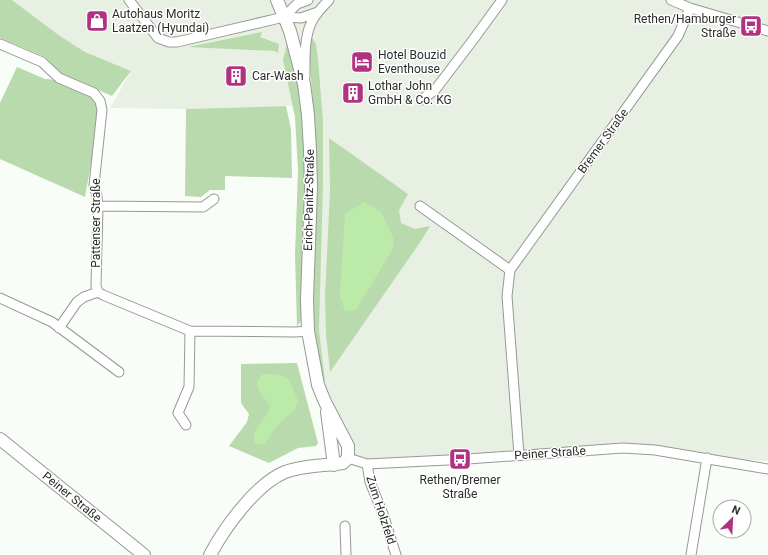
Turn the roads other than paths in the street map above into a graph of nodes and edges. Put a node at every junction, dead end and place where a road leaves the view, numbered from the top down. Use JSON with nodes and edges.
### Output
{"nodes":[{"id":1,"x":129,"y":0,"type":"edge"},
{"id":2,"x":277,"y":0,"type":"edge"},
{"id":3,"x":308,"y":0,"type":"edge"},
{"id":4,"x":329,"y":0,"type":"edge"},
{"id":5,"x":502,"y":0,"type":"edge"},
{"id":6,"x":671,"y":0,"type":"edge"},
{"id":7,"x":690,"y":8,"type":"junction"},
{"id":8,"x":318,"y":12,"type":"junction"},
{"id":9,"x":284,"y":17,"type":"junction"},
{"id":10,"x":768,"y":31,"type":"edge"},
{"id":11,"x":0,"y":44,"type":"edge"},
{"id":12,"x":304,"y":84,"type":"junction"},
{"id":13,"x":421,"y":100,"type":"dead end"},
{"id":14,"x":214,"y":199,"type":"dead end"},
{"id":15,"x":98,"y":206,"type":"junction"},
{"id":16,"x":420,"y":206,"type":"dead end"},
{"id":17,"x":510,"y":270,"type":"junction"},
{"id":18,"x":98,"y":292,"type":"junction"},
{"id":19,"x":0,"y":298,"type":"edge"},
{"id":20,"x":59,"y":328,"type":"junction"},
{"id":21,"x":190,"y":331,"type":"junction"},
{"id":22,"x":308,"y":331,"type":"junction"},
{"id":23,"x":119,"y":372,"type":"dead end"},
{"id":24,"x":325,"y":402,"type":"junction"},
{"id":25,"x":186,"y":425,"type":"dead end"},
{"id":26,"x":0,"y":439,"type":"edge"},
{"id":27,"x":519,"y":455,"type":"junction"},
{"id":28,"x":348,"y":458,"type":"junction"},
{"id":29,"x":707,"y":458,"type":"junction"},
{"id":30,"x":334,"y":464,"type":"junction"},
{"id":31,"x":367,"y":464,"type":"junction"},
{"id":32,"x":768,"y":468,"type":"edge"},
{"id":33,"x":345,"y":526,"type":"dead end"},
{"id":34,"x":144,"y":555,"type":"edge"},
{"id":35,"x":210,"y":555,"type":"edge"},
{"id":36,"x":346,"y":555,"type":"edge"},
{"id":37,"x":396,"y":555,"type":"edge"},
{"id":38,"x":691,"y":555,"type":"edge"}],
"edges":[{"from":1,"to":9,"type":"street"},
{"from":2,"to":9,"type":"street","name":"Erich-Panitz-Straße"},
{"from":3,"to":9,"type":"street"},
{"from":4,"to":8,"type":"street"},
{"from":5,"to":13,"type":"street"},
{"from":6,"to":7,"type":"street"},
{"from":7,"to":10,"type":"street"},
{"from":7,"to":17,"type":"street","name":"Bremer Straße"},
{"from":8,"to":9,"type":"street"},
{"from":8,"to":12,"type":"street"},
{"from":9,"to":12,"type":"street","name":"Erich-Panitz-Straße"},
{"from":11,"to":15,"type":"street","name":"Pattenser Straße"},
{"from":12,"to":22,"type":"street","name":"Erich-Panitz-Straße"},
{"from":14,"to":15,"type":"street"},
{"from":15,"to":18,"type":"street","name":"Pattenser Straße"},
{"from":16,"to":17,"type":"street"},
{"from":17,"to":27,"type":"street","name":"Bremer Straße"},
{"from":18,"to":20,"type":"street"},
{"from":18,"to":21,"type":"street"},
{"from":19,"to":20,"type":"street"},
{"from":20,"to":23,"type":"street"},
{"from":21,"to":22,"type":"street"},
{"from":21,"to":25,"type":"street"},
{"from":22,"to":24,"type":"street","name":"Erich-Panitz-Straße"},
{"from":24,"to":28,"type":"street","name":"Erich-Panitz-Straße"},
{"from":24,"to":30,"type":"street","name":"Erich-Panitz-Straße"},
{"from":26,"to":34,"type":"street","name":"Peiner Straße"},
{"from":27,"to":29,"type":"street","name":"Peiner Straße"},
{"from":27,"to":31,"type":"street","name":"Peiner Straße"},
{"from":28,"to":30,"type":"street"},
{"from":28,"to":31,"type":"street","name":"Peiner Straße"},
{"from":29,"to":32,"type":"street","name":"Peiner Straße"},
{"from":29,"to":38,"type":"street"},
{"from":30,"to":35,"type":"street"},
{"from":31,"to":37,"type":"street","name":"Zum Holzfeld"},
{"from":33,"to":36,"type":"street"}]}
